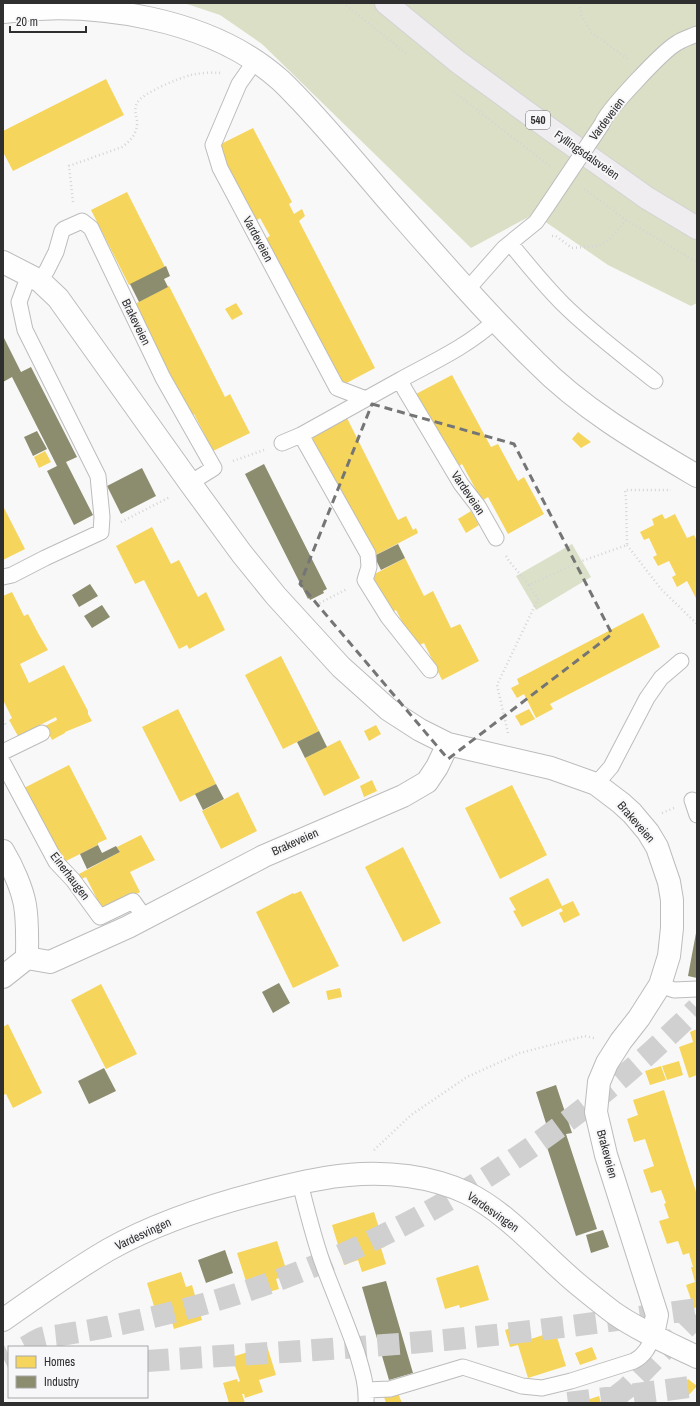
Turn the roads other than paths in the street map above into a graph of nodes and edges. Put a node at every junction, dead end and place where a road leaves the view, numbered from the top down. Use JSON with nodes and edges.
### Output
{"nodes":[{"id":1,"x":386,"y":3,"type":"edge"},
{"id":2,"x":10,"y":8,"type":"edge"},
{"id":3,"x":697,"y":34,"type":"edge"},
{"id":4,"x":250,"y":68,"type":"junction"},
{"id":5,"x":697,"y":228,"type":"edge"},
{"id":6,"x":510,"y":243,"type":"junction"},
{"id":7,"x":3,"y":262,"type":"edge"},
{"id":8,"x":35,"y":278,"type":"junction"},
{"id":9,"x":466,"y":290,"type":"junction"},
{"id":10,"x":495,"y":321,"type":"junction"},
{"id":11,"x":400,"y":380,"type":"junction"},
{"id":12,"x":655,"y":381,"type":"dead end"},
{"id":13,"x":366,"y":399,"type":"junction"},
{"id":14,"x":301,"y":435,"type":"junction"},
{"id":15,"x":282,"y":443,"type":"road end"},
{"id":16,"x":693,"y":474,"type":"edge"},
{"id":17,"x":190,"y":483,"type":"junction"},
{"id":18,"x":496,"y":538,"type":"road end"},
{"id":19,"x":3,"y":577,"type":"edge"},
{"id":20,"x":681,"y":661,"type":"dead end"},
{"id":21,"x":430,"y":670,"type":"dead end"},
{"id":22,"x":42,"y":733,"type":"dead end"},
{"id":23,"x":448,"y":744,"type":"junction"},
{"id":24,"x":3,"y":752,"type":"edge"},
{"id":25,"x":3,"y":763,"type":"edge"},
{"id":26,"x":596,"y":784,"type":"junction"},
{"id":27,"x":692,"y":800,"type":"dead end"},
{"id":28,"x":697,"y":815,"type":"edge"},
{"id":29,"x":3,"y":851,"type":"edge"},
{"id":30,"x":136,"y":923,"type":"junction"},
{"id":31,"x":27,"y":958,"type":"junction"},
{"id":32,"x":3,"y":977,"type":"edge"},
{"id":33,"x":660,"y":985,"type":"junction"},
{"id":34,"x":697,"y":989,"type":"edge"},
{"id":35,"x":300,"y":1183,"type":"junction"},
{"id":36,"x":3,"y":1320,"type":"edge"},
{"id":37,"x":653,"y":1335,"type":"junction"},
{"id":38,"x":697,"y":1358,"type":"edge"},
{"id":39,"x":367,"y":1396,"type":"edge"}],
"edges":[{"from":1,"to":5,"type":"main road","name":"Fyllingsdalsveien","number":"540"},
{"from":2,"to":4,"type":"street"},
{"from":3,"to":6,"type":"lane","name":"Vardeveien","bridge":true},
{"from":4,"to":9,"type":"street"},
{"from":4,"to":13,"type":"lane","name":"Vardeveien"},
{"from":6,"to":9,"type":"lane","name":"Vardeveien"},
{"from":6,"to":12,"type":"lane"},
{"from":7,"to":8,"type":"street","name":"Brakeveien"},
{"from":8,"to":17,"type":"street","name":"Brakeveien"},
{"from":8,"to":17,"type":"lane","name":"Brakeveien"},
{"from":8,"to":19,"type":"lane"},
{"from":9,"to":10,"type":"street"},
{"from":10,"to":11,"type":"lane"},
{"from":10,"to":16,"type":"street"},
{"from":11,"to":13,"type":"lane"},
{"from":11,"to":18,"type":"lane","name":"Vardeveien"},
{"from":13,"to":14,"type":"lane"},
{"from":14,"to":15,"type":"lane"},
{"from":14,"to":21,"type":"lane"},
{"from":17,"to":23,"type":"street","name":"Brakeveien"},
{"from":20,"to":26,"type":"lane"},
{"from":22,"to":24,"type":"lane"},
{"from":23,"to":26,"type":"street","name":"Brakeveien"},
{"from":23,"to":30,"type":"street","name":"Brakeveien"},
{"from":25,"to":30,"type":"lane","name":"Einerhaugen"},
{"from":26,"to":33,"type":"street","name":"Brakeveien"},
{"from":27,"to":28,"type":"lane"},
{"from":29,"to":31,"type":"street"},
{"from":30,"to":31,"type":"street"},
{"from":31,"to":32,"type":"street"},
{"from":33,"to":34,"type":"lane"},
{"from":33,"to":37,"type":"street","name":"Brakeveien"},
{"from":35,"to":36,"type":"street","name":"Vardesvingen"},
{"from":35,"to":37,"type":"street","name":"Vardesvingen"},
{"from":35,"to":39,"type":"lane"},
{"from":37,"to":38,"type":"street","name":"Vardesvingen"},
{"from":37,"to":39,"type":"lane"}]}
